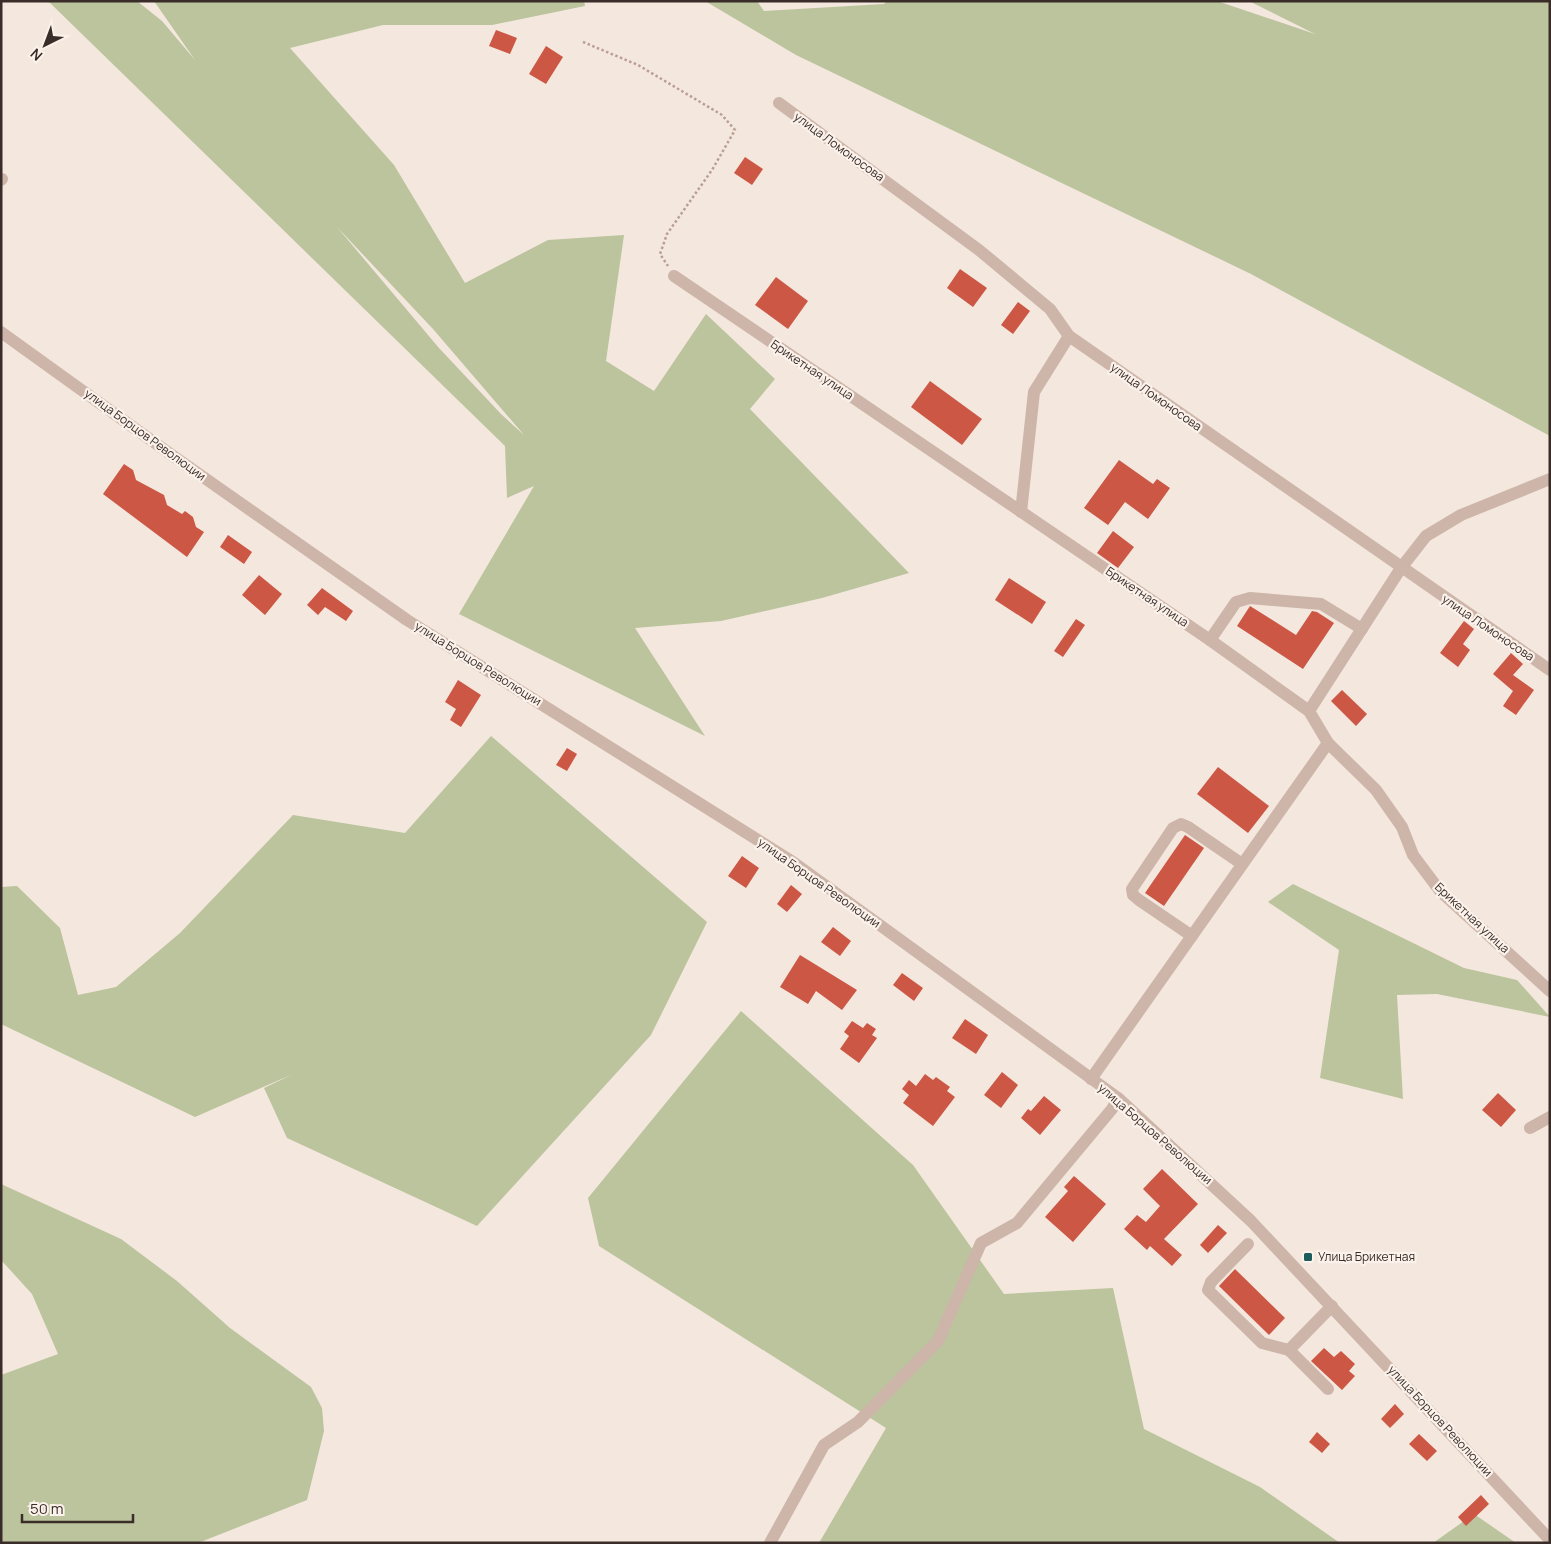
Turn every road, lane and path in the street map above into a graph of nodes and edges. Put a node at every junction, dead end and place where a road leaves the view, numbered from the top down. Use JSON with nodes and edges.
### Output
{"nodes":[{"id":1,"x":583,"y":42,"type":"dead end"},
{"id":2,"x":779,"y":103,"type":"dead end"},
{"id":3,"x":674,"y":276,"type":"joint"},
{"id":4,"x":1,"y":332,"type":"edge"},
{"id":5,"x":1069,"y":336,"type":"junction"},
{"id":6,"x":1550,"y":479,"type":"edge"},
{"id":7,"x":1021,"y":512,"type":"junction"},
{"id":8,"x":1401,"y":568,"type":"junction"},
{"id":9,"x":1362,"y":629,"type":"junction"},
{"id":10,"x":1210,"y":640,"type":"junction"},
{"id":11,"x":1550,"y":670,"type":"edge"},
{"id":12,"x":1309,"y":711,"type":"junction"},
{"id":13,"x":1328,"y":743,"type":"junction"},
{"id":14,"x":1242,"y":864,"type":"junction"},
{"id":15,"x":1192,"y":936,"type":"junction"},
{"id":16,"x":1550,"y":991,"type":"edge"},
{"id":17,"x":1091,"y":1078,"type":"junction"},
{"id":18,"x":1118,"y":1098,"type":"junction"},
{"id":19,"x":1550,"y":1117,"type":"edge"},
{"id":20,"x":1530,"y":1128,"type":"dead end"},
{"id":21,"x":1248,"y":1244,"type":"dead end"},
{"id":22,"x":1332,"y":1306,"type":"junction"},
{"id":23,"x":1289,"y":1350,"type":"junction"},
{"id":24,"x":1328,"y":1389,"type":"dead end"},
{"id":25,"x":1550,"y":1540,"type":"edge"},
{"id":26,"x":770,"y":1543,"type":"edge"}],
"edges":[{"from":1,"to":3,"type":"path"},
{"from":2,"to":5,"type":"street","name":"улица Ломоносова"},
{"from":3,"to":7,"type":"street","name":"Брикетная улица"},
{"from":4,"to":17,"type":"street","name":"улица Борцов Революции"},
{"from":5,"to":7,"type":"street"},
{"from":5,"to":8,"type":"street","name":"улица Ломоносова"},
{"from":6,"to":8,"type":"street"},
{"from":7,"to":10,"type":"street","name":"Брикетная улица"},
{"from":8,"to":9,"type":"street"},
{"from":8,"to":11,"type":"street","name":"улица Ломоносова"},
{"from":9,"to":10,"type":"street"},
{"from":9,"to":12,"type":"street"},
{"from":10,"to":12,"type":"street","name":"Брикетная улица"},
{"from":12,"to":13,"type":"street","name":"Брикетная улица"},
{"from":13,"to":14,"type":"street"},
{"from":13,"to":16,"type":"street","name":"Брикетная улица"},
{"from":14,"to":15,"type":"street"},
{"from":14,"to":15,"type":"street"},
{"from":15,"to":17,"type":"street"},
{"from":17,"to":18,"type":"street","name":"улица Борцов Революции"},
{"from":18,"to":22,"type":"street","name":"улица Борцов Революции"},
{"from":18,"to":26,"type":"street"},
{"from":19,"to":20,"type":"street"},
{"from":21,"to":23,"type":"street"},
{"from":22,"to":23,"type":"street"},
{"from":22,"to":25,"type":"street","name":"улица Борцов Революции"},
{"from":23,"to":24,"type":"street"}]}
